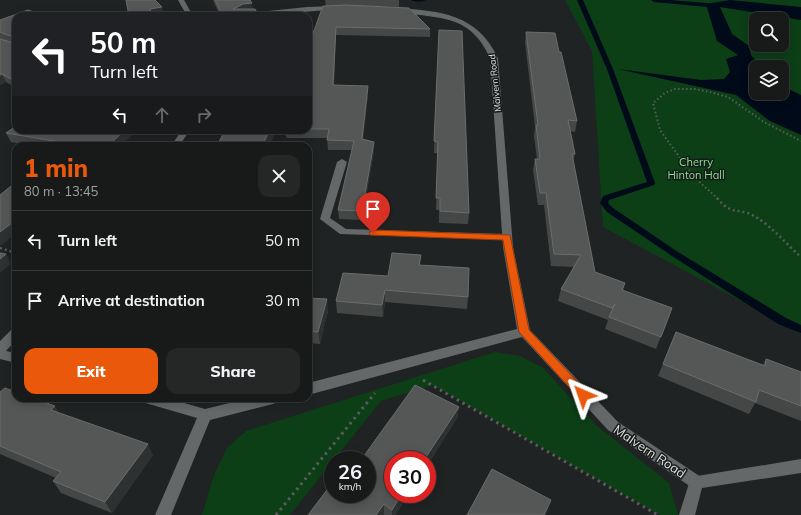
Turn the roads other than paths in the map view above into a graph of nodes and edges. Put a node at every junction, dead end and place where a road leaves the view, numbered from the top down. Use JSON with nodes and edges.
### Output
{"nodes":[{"id":1,"x":181,"y":0,"type":"edge"},
{"id":2,"x":344,"y":8,"type":"edge"},
{"id":3,"x":389,"y":10,"type":"edge"},
{"id":4,"x":188,"y":12,"type":"edge"},
{"id":5,"x":278,"y":12,"type":"edge"},
{"id":6,"x":342,"y":162,"type":"dead end"},
{"id":7,"x":507,"y":237,"type":"junction"},
{"id":8,"x":524,"y":332,"type":"junction"},
{"id":9,"x":12,"y":336,"type":"edge"},
{"id":10,"x":0,"y":349,"type":"edge"},
{"id":11,"x":0,"y":354,"type":"edge"},
{"id":12,"x":12,"y":357,"type":"edge"},
{"id":13,"x":312,"y":388,"type":"edge"},
{"id":14,"x":161,"y":402,"type":"edge"},
{"id":15,"x":257,"y":402,"type":"edge"},
{"id":16,"x":205,"y":415,"type":"junction"},
{"id":17,"x":801,"y":466,"type":"edge"},
{"id":18,"x":696,"y":482,"type":"junction"},
{"id":19,"x":163,"y":515,"type":"edge"},
{"id":20,"x":686,"y":515,"type":"edge"}],
"edges":[{"from":1,"to":4,"type":"street"},
{"from":2,"to":5,"type":"street"},
{"from":3,"to":7,"type":"street","name":"Malvern Road"},
{"from":6,"to":7,"type":"street"},
{"from":7,"to":8,"type":"street","name":"Malvern Road"},
{"from":8,"to":13,"type":"street"},
{"from":8,"to":18,"type":"street","name":"Malvern Road"},
{"from":9,"to":10,"type":"street"},
{"from":11,"to":12,"type":"street"},
{"from":14,"to":16,"type":"street"},
{"from":15,"to":16,"type":"street"},
{"from":16,"to":19,"type":"street"},
{"from":17,"to":18,"type":"street"},
{"from":18,"to":20,"type":"street"}]}
